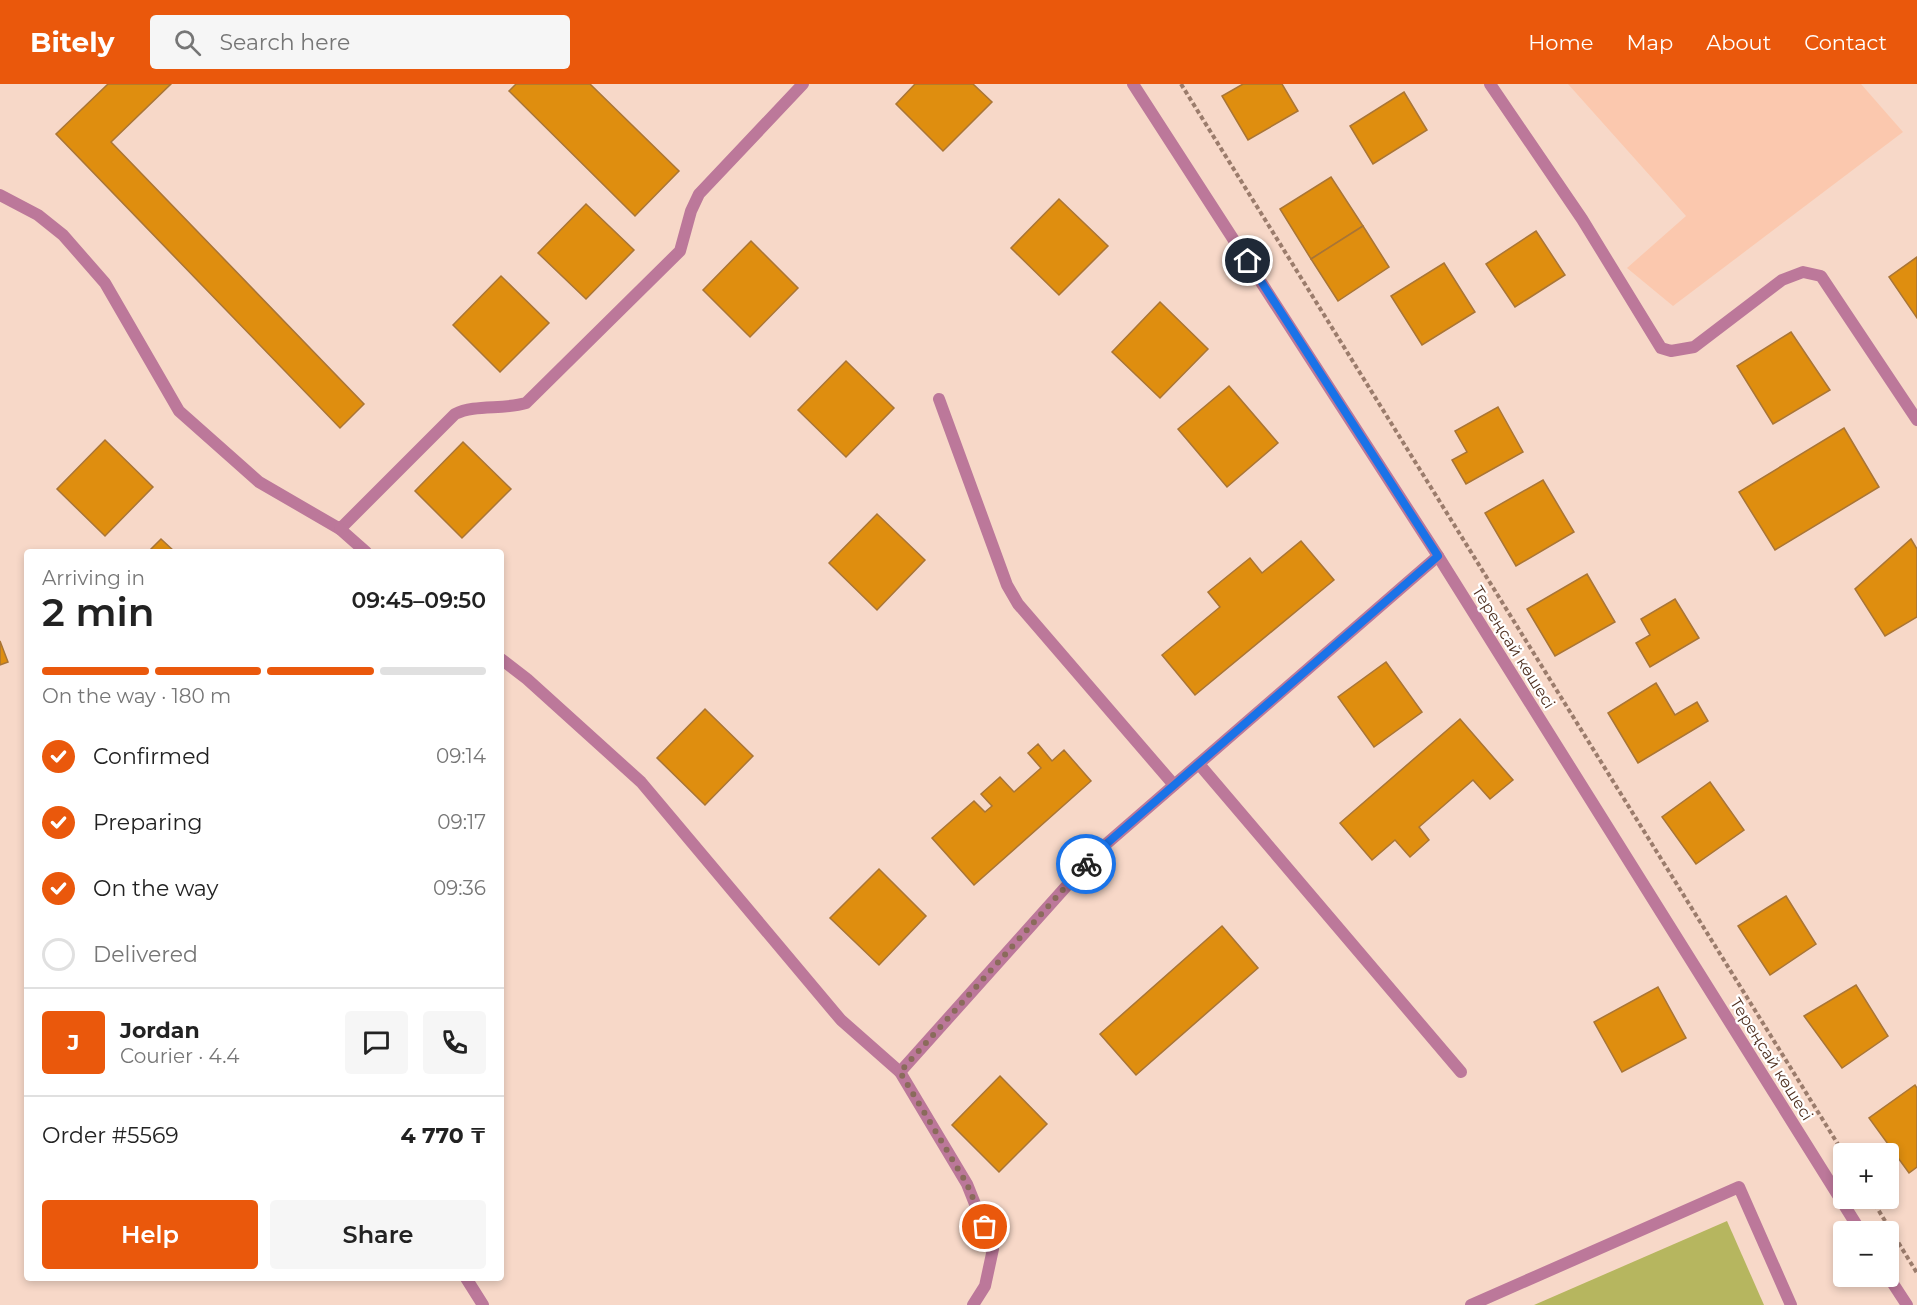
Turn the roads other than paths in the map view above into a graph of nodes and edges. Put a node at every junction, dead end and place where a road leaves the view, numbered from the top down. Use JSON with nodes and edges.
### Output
{"nodes":[{"id":1,"x":803,"y":84,"type":"edge"},
{"id":2,"x":1133,"y":84,"type":"edge"},
{"id":3,"x":1490,"y":84,"type":"edge"},
{"id":4,"x":0,"y":195,"type":"edge"},
{"id":5,"x":939,"y":399,"type":"dead end"},
{"id":6,"x":1917,"y":420,"type":"edge"},
{"id":7,"x":340,"y":529,"type":"junction"},
{"id":8,"x":363,"y":549,"type":"edge"},
{"id":9,"x":1438,"y":556,"type":"junction"},
{"id":10,"x":504,"y":661,"type":"edge"},
{"id":11,"x":1199,"y":764,"type":"junction"},
{"id":12,"x":1174,"y":785,"type":"junction"},
{"id":13,"x":900,"y":1072,"type":"junction"},
{"id":14,"x":1461,"y":1072,"type":"dead end"},
{"id":15,"x":1854,"y":1221,"type":"edge"},
{"id":16,"x":468,"y":1281,"type":"edge"},
{"id":17,"x":1895,"y":1287,"type":"edge"},
{"id":18,"x":483,"y":1305,"type":"edge"},
{"id":19,"x":973,"y":1305,"type":"edge"},
{"id":20,"x":1471,"y":1305,"type":"edge"},
{"id":21,"x":1791,"y":1305,"type":"edge"},
{"id":22,"x":1907,"y":1305,"type":"edge"}],
"edges":[{"from":1,"to":7,"type":"street"},
{"from":2,"to":9,"type":"street","name":"Тереңсай көшесі"},
{"from":3,"to":6,"type":"street"},
{"from":4,"to":7,"type":"street"},
{"from":5,"to":12,"type":"street"},
{"from":7,"to":8,"type":"street"},
{"from":9,"to":11,"type":"street"},
{"from":9,"to":15,"type":"street","name":"Тереңсай көшесі"},
{"from":10,"to":13,"type":"street"},
{"from":11,"to":12,"type":"street"},
{"from":11,"to":14,"type":"street"},
{"from":12,"to":13,"type":"street"},
{"from":13,"to":19,"type":"street"},
{"from":16,"to":18,"type":"street"},
{"from":17,"to":22,"type":"street"},
{"from":20,"to":21,"type":"street"}]}
